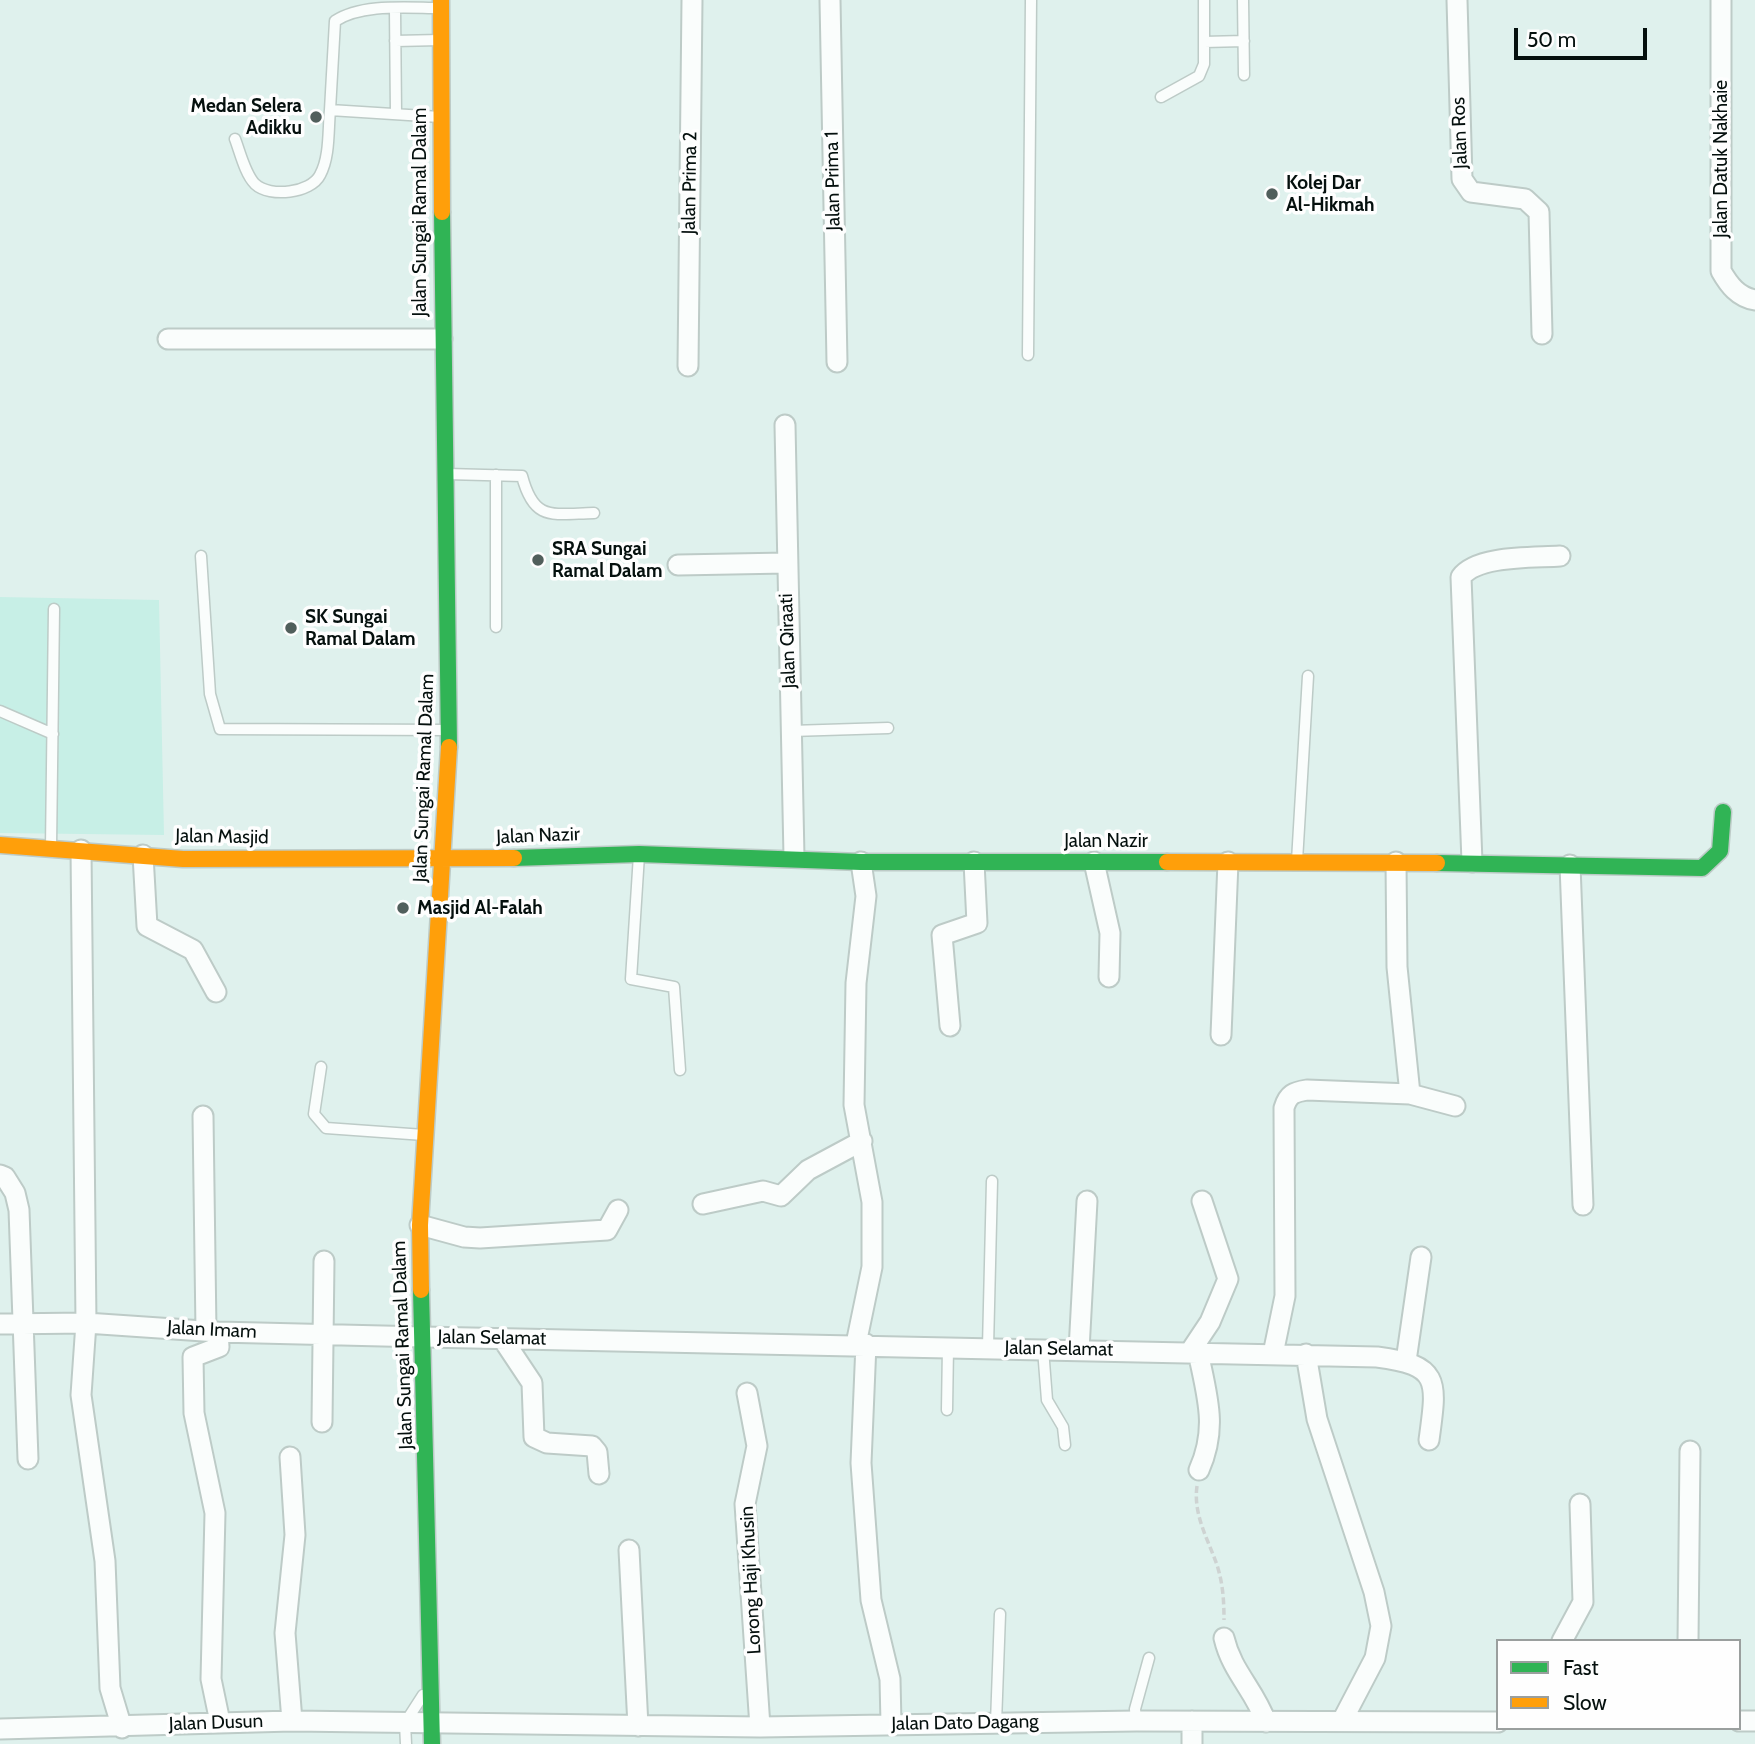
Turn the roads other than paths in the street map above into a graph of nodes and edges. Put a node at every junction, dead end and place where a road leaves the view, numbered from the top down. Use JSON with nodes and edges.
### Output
{"nodes":[{"id":1,"x":692,"y":0,"type":"edge"},
{"id":2,"x":830,"y":0,"type":"edge"},
{"id":3,"x":1031,"y":0,"type":"edge"},
{"id":4,"x":1204,"y":0,"type":"edge"},
{"id":5,"x":1243,"y":0,"type":"edge"},
{"id":6,"x":1457,"y":0,"type":"edge"},
{"id":7,"x":1721,"y":0,"type":"edge"},
{"id":8,"x":441,"y":4,"type":"edge"},
{"id":9,"x":395,"y":9,"type":"junction"},
{"id":10,"x":441,"y":40,"type":"junction"},
{"id":11,"x":395,"y":41,"type":"junction"},
{"id":12,"x":1244,"y":41,"type":"junction"},
{"id":13,"x":1204,"y":42,"type":"junction"},
{"id":14,"x":1244,"y":75,"type":"dead end"},
{"id":15,"x":1161,"y":97,"type":"dead end"},
{"id":16,"x":330,"y":110,"type":"junction"},
{"id":17,"x":396,"y":114,"type":"junction"},
{"id":18,"x":440,"y":117,"type":"junction"},
{"id":19,"x":235,"y":139,"type":"dead end"},
{"id":20,"x":1755,"y":300,"type":"edge"},
{"id":21,"x":1542,"y":334,"type":"dead end"},
{"id":22,"x":168,"y":339,"type":"dead end"},
{"id":23,"x":442,"y":339,"type":"junction"},
{"id":24,"x":1028,"y":355,"type":"dead end"},
{"id":25,"x":837,"y":362,"type":"dead end"},
{"id":26,"x":688,"y":366,"type":"dead end"},
{"id":27,"x":785,"y":425,"type":"dead end"},
{"id":28,"x":443,"y":474,"type":"junction"},
{"id":29,"x":496,"y":475,"type":"junction"},
{"id":30,"x":594,"y":513,"type":"dead end"},
{"id":31,"x":201,"y":556,"type":"dead end"},
{"id":32,"x":1560,"y":556,"type":"dead end"},
{"id":33,"x":786,"y":563,"type":"junction"},
{"id":34,"x":678,"y":565,"type":"dead end"},
{"id":35,"x":54,"y":609,"type":"dead end"},
{"id":36,"x":496,"y":627,"type":"dead end"},
{"id":37,"x":1308,"y":676,"type":"dead end"},
{"id":38,"x":0,"y":711,"type":"edge"},
{"id":39,"x":888,"y":728,"type":"dead end"},
{"id":40,"x":450,"y":730,"type":"junction"},
{"id":41,"x":791,"y":731,"type":"junction"},
{"id":42,"x":52,"y":734,"type":"junction"},
{"id":43,"x":1723,"y":812,"type":"dead end"},
{"id":44,"x":1,"y":848,"type":"edge"},
{"id":45,"x":51,"y":848,"type":"junction"},
{"id":46,"x":81,"y":850,"type":"junction"},
{"id":47,"x":639,"y":854,"type":"junction"},
{"id":48,"x":142,"y":855,"type":"junction"},
{"id":49,"x":794,"y":857,"type":"junction"},
{"id":50,"x":444,"y":860,"type":"junction"},
{"id":51,"x":860,"y":862,"type":"junction"},
{"id":52,"x":974,"y":862,"type":"junction"},
{"id":53,"x":1094,"y":862,"type":"junction"},
{"id":54,"x":1227,"y":862,"type":"junction"},
{"id":55,"x":1297,"y":862,"type":"junction"},
{"id":56,"x":1396,"y":862,"type":"junction"},
{"id":57,"x":1472,"y":862,"type":"junction"},
{"id":58,"x":1570,"y":865,"type":"junction"},
{"id":59,"x":1109,"y":977,"type":"dead end"},
{"id":60,"x":216,"y":992,"type":"dead end"},
{"id":61,"x":950,"y":1026,"type":"dead end"},
{"id":62,"x":1221,"y":1035,"type":"dead end"},
{"id":63,"x":321,"y":1068,"type":"dead end"},
{"id":64,"x":680,"y":1070,"type":"dead end"},
{"id":65,"x":1410,"y":1094,"type":"junction"},
{"id":66,"x":1455,"y":1106,"type":"dead end"},
{"id":67,"x":203,"y":1116,"type":"dead end"},
{"id":68,"x":425,"y":1135,"type":"junction"},
{"id":69,"x":862,"y":1141,"type":"junction"},
{"id":70,"x":0,"y":1175,"type":"edge"},
{"id":71,"x":992,"y":1181,"type":"dead end"},
{"id":72,"x":1087,"y":1201,"type":"dead end"},
{"id":73,"x":1202,"y":1201,"type":"dead end"},
{"id":74,"x":704,"y":1204,"type":"dead end"},
{"id":75,"x":1583,"y":1205,"type":"dead end"},
{"id":76,"x":618,"y":1210,"type":"dead end"},
{"id":77,"x":421,"y":1225,"type":"junction"},
{"id":78,"x":1421,"y":1257,"type":"dead end"},
{"id":79,"x":324,"y":1261,"type":"dead end"},
{"id":80,"x":86,"y":1323,"type":"junction"},
{"id":81,"x":0,"y":1324,"type":"edge"},
{"id":82,"x":25,"y":1324,"type":"junction"},
{"id":83,"x":212,"y":1331,"type":"junction"},
{"id":84,"x":323,"y":1333,"type":"junction"},
{"id":85,"x":424,"y":1337,"type":"junction"},
{"id":86,"x":502,"y":1338,"type":"junction"},
{"id":87,"x":861,"y":1344,"type":"junction"},
{"id":88,"x":948,"y":1347,"type":"junction"},
{"id":89,"x":988,"y":1348,"type":"junction"},
{"id":90,"x":1043,"y":1349,"type":"junction"},
{"id":91,"x":1079,"y":1350,"type":"junction"},
{"id":92,"x":1194,"y":1352,"type":"junction"},
{"id":93,"x":1273,"y":1354,"type":"junction"},
{"id":94,"x":1306,"y":1354,"type":"junction"},
{"id":95,"x":1406,"y":1361,"type":"junction"},
{"id":96,"x":747,"y":1393,"type":"dead end"},
{"id":97,"x":947,"y":1410,"type":"dead end"},
{"id":98,"x":322,"y":1422,"type":"dead end"},
{"id":99,"x":1429,"y":1440,"type":"dead end"},
{"id":100,"x":1065,"y":1445,"type":"dead end"},
{"id":101,"x":1690,"y":1451,"type":"dead end"},
{"id":102,"x":290,"y":1457,"type":"dead end"},
{"id":103,"x":28,"y":1459,"type":"dead end"},
{"id":104,"x":1199,"y":1470,"type":"road end"},
{"id":105,"x":599,"y":1474,"type":"dead end"},
{"id":106,"x":1580,"y":1504,"type":"dead end"},
{"id":107,"x":629,"y":1550,"type":"dead end"},
{"id":108,"x":1000,"y":1614,"type":"dead end"},
{"id":109,"x":1224,"y":1638,"type":"road end"},
{"id":110,"x":1563,"y":1639,"type":"edge"},
{"id":111,"x":1688,"y":1639,"type":"edge"},
{"id":112,"x":1149,"y":1658,"type":"dead end"},
{"id":113,"x":431,"y":1683,"type":"junction"},
{"id":114,"x":292,"y":1721,"type":"junction"},
{"id":115,"x":1136,"y":1721,"type":"junction"},
{"id":116,"x":1192,"y":1721,"type":"junction"},
{"id":117,"x":1342,"y":1721,"type":"junction"},
{"id":118,"x":220,"y":1722,"type":"junction"},
{"id":119,"x":1266,"y":1722,"type":"junction"},
{"id":120,"x":1496,"y":1722,"type":"edge"},
{"id":121,"x":405,"y":1723,"type":"junction"},
{"id":122,"x":996,"y":1723,"type":"junction"},
{"id":123,"x":891,"y":1724,"type":"junction"},
{"id":124,"x":638,"y":1726,"type":"junction"},
{"id":125,"x":760,"y":1727,"type":"junction"},
{"id":126,"x":122,"y":1728,"type":"junction"},
{"id":127,"x":0,"y":1730,"type":"edge"},
{"id":128,"x":432,"y":1734,"type":"edge"},
{"id":129,"x":825,"y":1734,"type":"edge"},
{"id":130,"x":405,"y":1744,"type":"edge"},
{"id":131,"x":1192,"y":1744,"type":"edge"}],
"edges":[{"from":1,"to":26,"type":"street","name":"Jalan Prima 2"},
{"from":2,"to":25,"type":"street","name":"Jalan Prima 1"},
{"from":3,"to":24,"type":"lane"},
{"from":4,"to":13,"type":"lane"},
{"from":5,"to":12,"type":"lane"},
{"from":6,"to":21,"type":"street","name":"Jalan Ros"},
{"from":7,"to":20,"type":"street","name":"Jalan Datuk Nakhaie"},
{"from":8,"to":9,"type":"lane"},
{"from":8,"to":10,"type":"street","name":"Jalan Sungai Ramal Dalam"},
{"from":9,"to":11,"type":"lane"},
{"from":9,"to":16,"type":"lane"},
{"from":10,"to":11,"type":"lane"},
{"from":10,"to":18,"type":"street","name":"Jalan Sungai Ramal Dalam"},
{"from":11,"to":17,"type":"lane"},
{"from":12,"to":13,"type":"lane"},
{"from":12,"to":14,"type":"lane"},
{"from":13,"to":15,"type":"lane"},
{"from":16,"to":17,"type":"lane"},
{"from":16,"to":19,"type":"lane"},
{"from":17,"to":18,"type":"lane"},
{"from":18,"to":23,"type":"street","name":"Jalan Sungai Ramal Dalam"},
{"from":22,"to":23,"type":"street"},
{"from":23,"to":28,"type":"street","name":"Jalan Sungai Ramal Dalam"},
{"from":27,"to":33,"type":"street","name":"Jalan Qiraati"},
{"from":28,"to":29,"type":"lane"},
{"from":28,"to":40,"type":"street","name":"Jalan Sungai Ramal Dalam"},
{"from":29,"to":30,"type":"lane"},
{"from":29,"to":36,"type":"lane"},
{"from":31,"to":40,"type":"lane"},
{"from":32,"to":57,"type":"street"},
{"from":33,"to":34,"type":"street"},
{"from":33,"to":41,"type":"street","name":"Jalan Qiraati"},
{"from":35,"to":42,"type":"lane"},
{"from":37,"to":55,"type":"lane"},
{"from":38,"to":42,"type":"lane"},
{"from":39,"to":41,"type":"lane"},
{"from":40,"to":50,"type":"street","name":"Jalan Sungai Ramal Dalam"},
{"from":41,"to":49,"type":"street","name":"Jalan Qiraati"},
{"from":42,"to":45,"type":"lane"},
{"from":43,"to":58,"type":"street","name":"Jalan Nazir"},
{"from":44,"to":45,"type":"street","name":"Jalan Masjid"},
{"from":45,"to":46,"type":"street","name":"Jalan Masjid"},
{"from":46,"to":48,"type":"street","name":"Jalan Masjid"},
{"from":46,"to":80,"type":"street"},
{"from":47,"to":49,"type":"street","name":"Jalan Nazir"},
{"from":47,"to":50,"type":"street","name":"Jalan Nazir"},
{"from":47,"to":64,"type":"lane"},
{"from":48,"to":50,"type":"street","name":"Jalan Masjid"},
{"from":48,"to":60,"type":"street"},
{"from":49,"to":51,"type":"street","name":"Jalan Nazir"},
{"from":50,"to":68,"type":"street","name":"Jalan Sungai Ramal Dalam"},
{"from":51,"to":52,"type":"street","name":"Jalan Nazir"},
{"from":51,"to":69,"type":"street"},
{"from":52,"to":53,"type":"street","name":"Jalan Nazir"},
{"from":52,"to":61,"type":"street"},
{"from":53,"to":54,"type":"street","name":"Jalan Nazir"},
{"from":53,"to":59,"type":"street"},
{"from":54,"to":55,"type":"street","name":"Jalan Nazir"},
{"from":54,"to":62,"type":"street"},
{"from":55,"to":56,"type":"street","name":"Jalan Nazir"},
{"from":56,"to":57,"type":"street","name":"Jalan Nazir"},
{"from":56,"to":65,"type":"street"},
{"from":57,"to":58,"type":"street","name":"Jalan Nazir"},
{"from":58,"to":75,"type":"street"},
{"from":63,"to":68,"type":"lane"},
{"from":65,"to":66,"type":"street"},
{"from":65,"to":93,"type":"street"},
{"from":67,"to":83,"type":"street"},
{"from":68,"to":77,"type":"street","name":"Jalan Sungai Ramal Dalam"},
{"from":69,"to":74,"type":"street"},
{"from":69,"to":87,"type":"street"},
{"from":70,"to":82,"type":"street"},
{"from":71,"to":89,"type":"lane"},
{"from":72,"to":91,"type":"street"},
{"from":73,"to":92,"type":"street"},
{"from":76,"to":77,"type":"street"},
{"from":77,"to":85,"type":"street","name":"Jalan Sungai Ramal Dalam"},
{"from":78,"to":95,"type":"street"},
{"from":79,"to":84,"type":"street"},
{"from":80,"to":82,"type":"street","name":"Jalan Imam"},
{"from":80,"to":83,"type":"street","name":"Jalan Imam"},
{"from":80,"to":126,"type":"street"},
{"from":81,"to":82,"type":"street","name":"Jalan Imam"},
{"from":82,"to":103,"type":"street"},
{"from":83,"to":84,"type":"street","name":"Jalan Imam"},
{"from":83,"to":118,"type":"street"},
{"from":84,"to":85,"type":"street","name":"Jalan Imam"},
{"from":84,"to":98,"type":"street"},
{"from":85,"to":86,"type":"street","name":"Jalan Selamat"},
{"from":85,"to":113,"type":"street","name":"Jalan Sungai Ramal Dalam"},
{"from":86,"to":87,"type":"street","name":"Jalan Selamat"},
{"from":86,"to":105,"type":"street"},
{"from":87,"to":88,"type":"street","name":"Jalan Selamat"},
{"from":87,"to":123,"type":"street"},
{"from":88,"to":89,"type":"street","name":"Jalan Selamat"},
{"from":88,"to":97,"type":"lane"},
{"from":89,"to":90,"type":"street","name":"Jalan Selamat"},
{"from":90,"to":91,"type":"street","name":"Jalan Selamat"},
{"from":90,"to":100,"type":"lane"},
{"from":91,"to":92,"type":"street","name":"Jalan Selamat"},
{"from":92,"to":93,"type":"street","name":"Jalan Selamat"},
{"from":92,"to":104,"type":"street"},
{"from":93,"to":94,"type":"street","name":"Jalan Selamat"},
{"from":94,"to":95,"type":"street","name":"Jalan Selamat"},
{"from":94,"to":117,"type":"street"},
{"from":95,"to":99,"type":"street"},
{"from":96,"to":125,"type":"street","name":"Lorong Haji Khusin"},
{"from":101,"to":111,"type":"street"},
{"from":102,"to":114,"type":"street"},
{"from":106,"to":110,"type":"street"},
{"from":107,"to":124,"type":"street"},
{"from":108,"to":122,"type":"lane"},
{"from":109,"to":119,"type":"street"},
{"from":112,"to":115,"type":"lane"},
{"from":113,"to":121,"type":"lane"},
{"from":113,"to":128,"type":"street","name":"Jalan Sungai Ramal Dalam"},
{"from":114,"to":118,"type":"street","name":"Jalan Dusun"},
{"from":114,"to":121,"type":"street","name":"Jalan Dusun"},
{"from":115,"to":116,"type":"street","name":"Jalan Dato Dagang"},
{"from":115,"to":122,"type":"street","name":"Jalan Dato Dagang"},
{"from":116,"to":119,"type":"street","name":"Jalan Dato Dagang"},
{"from":116,"to":131,"type":"street"},
{"from":117,"to":119,"type":"street","name":"Jalan Dato Dagang"},
{"from":117,"to":120,"type":"street","name":"Jalan Dato Dagang"},
{"from":118,"to":126,"type":"street","name":"Jalan Dusun"},
{"from":121,"to":128,"type":"street","name":"Jalan Dusun"},
{"from":121,"to":130,"type":"lane"},
{"from":122,"to":123,"type":"street","name":"Jalan Dato Dagang"},
{"from":123,"to":129,"type":"street","name":"Jalan Dato Dagang"},
{"from":124,"to":125,"type":"street","name":"Jalan Dato Dagang"},
{"from":124,"to":128,"type":"street","name":"Jalan Dato Dagang"},
{"from":125,"to":129,"type":"street","name":"Jalan Dato Dagang"},
{"from":126,"to":127,"type":"street","name":"Jalan Dusun"}]}
